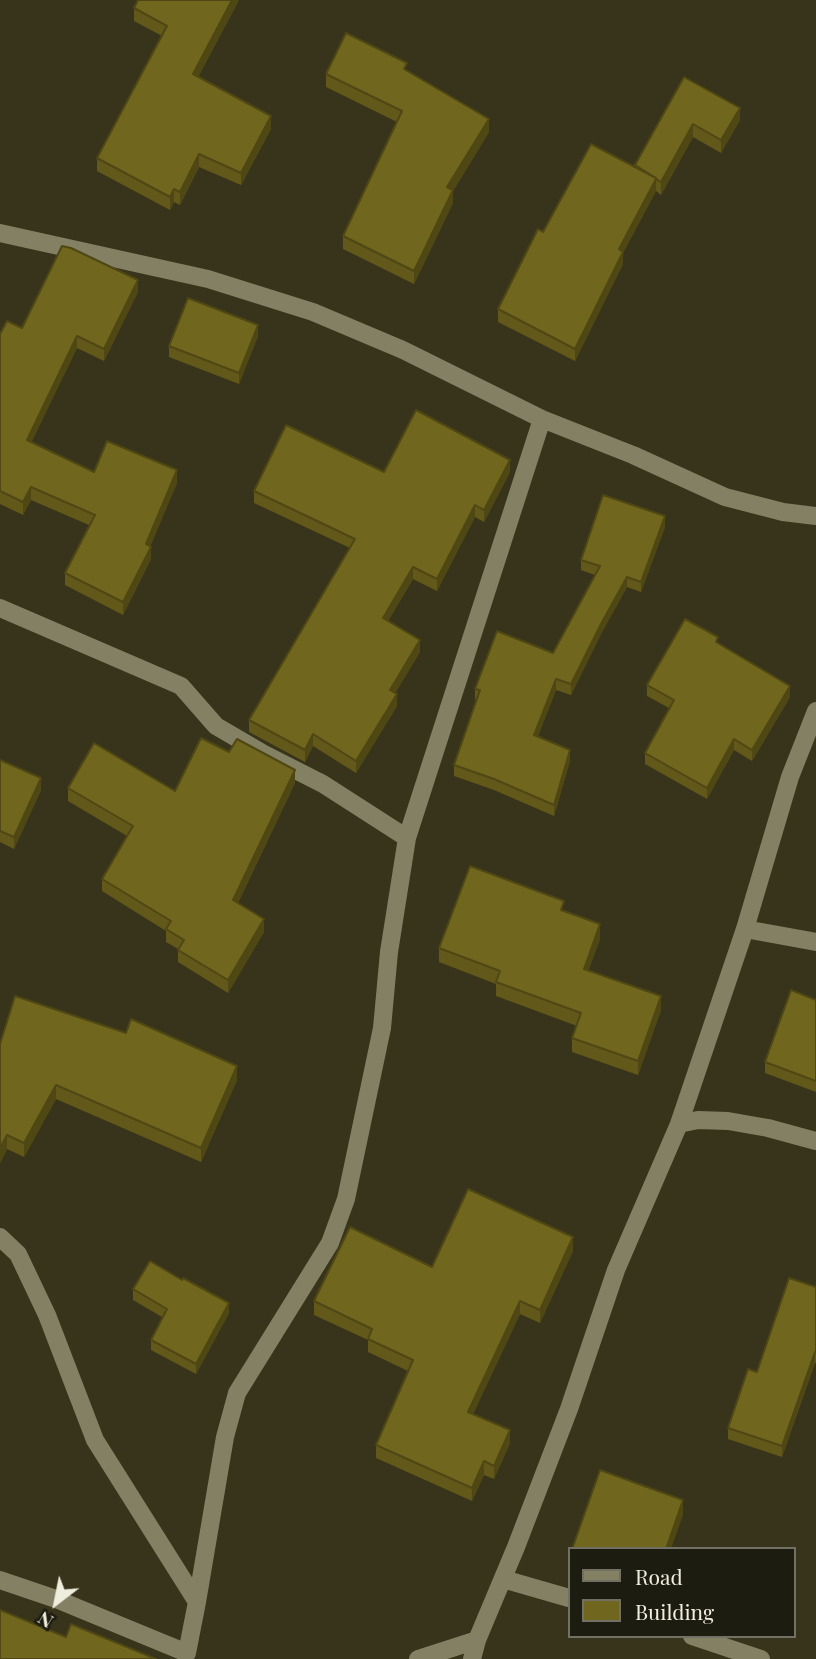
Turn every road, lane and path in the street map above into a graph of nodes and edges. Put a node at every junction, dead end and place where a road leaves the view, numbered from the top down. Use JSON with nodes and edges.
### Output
{"nodes":[{"id":1,"x":0,"y":233,"type":"edge"},
{"id":2,"x":542,"y":419,"type":"junction"},
{"id":3,"x":816,"y":516,"type":"edge"},
{"id":4,"x":0,"y":608,"type":"edge"},
{"id":5,"x":816,"y":711,"type":"edge"},
{"id":6,"x":407,"y":838,"type":"junction"},
{"id":7,"x":744,"y":929,"type":"junction"},
{"id":8,"x":816,"y":942,"type":"edge"},
{"id":9,"x":678,"y":1124,"type":"junction"},
{"id":10,"x":816,"y":1141,"type":"edge"},
{"id":11,"x":0,"y":1237,"type":"edge"},
{"id":12,"x":503,"y":1579,"type":"junction"},
{"id":13,"x":0,"y":1580,"type":"edge"},
{"id":14,"x":568,"y":1598,"type":"edge"},
{"id":15,"x":197,"y":1602,"type":"junction"},
{"id":16,"x":698,"y":1638,"type":"edge"},
{"id":17,"x":477,"y":1640,"type":"junction"},
{"id":18,"x":190,"y":1657,"type":"edge"},
{"id":19,"x":418,"y":1659,"type":"edge"},
{"id":20,"x":472,"y":1659,"type":"edge"},
{"id":21,"x":761,"y":1659,"type":"edge"}],
"edges":[{"from":1,"to":2,"type":"street"},
{"from":2,"to":3,"type":"street"},
{"from":2,"to":6,"type":"street"},
{"from":4,"to":6,"type":"street"},
{"from":5,"to":7,"type":"street"},
{"from":6,"to":15,"type":"street"},
{"from":7,"to":8,"type":"street"},
{"from":7,"to":9,"type":"street"},
{"from":9,"to":10,"type":"street"},
{"from":9,"to":12,"type":"street"},
{"from":11,"to":15,"type":"street"},
{"from":12,"to":14,"type":"street"},
{"from":12,"to":17,"type":"street"},
{"from":13,"to":18,"type":"street"},
{"from":15,"to":18,"type":"street"},
{"from":16,"to":21,"type":"street"},
{"from":17,"to":19,"type":"street"},
{"from":17,"to":20,"type":"street"}]}
